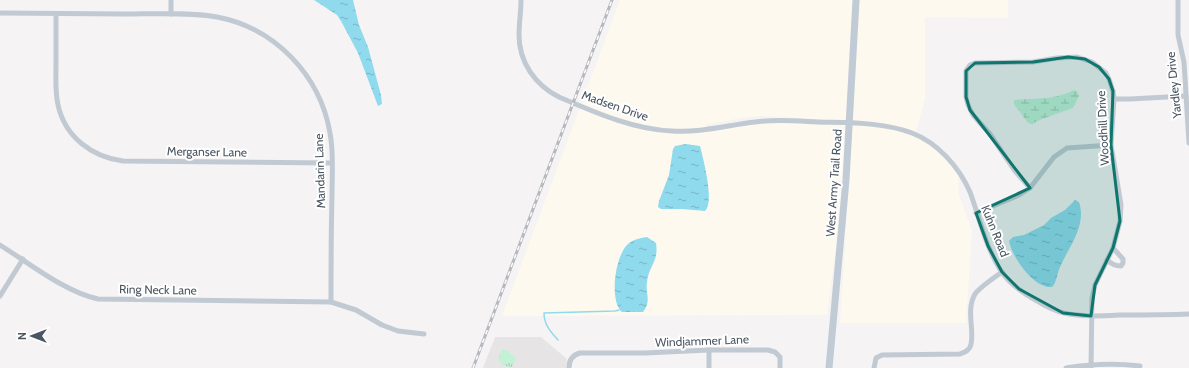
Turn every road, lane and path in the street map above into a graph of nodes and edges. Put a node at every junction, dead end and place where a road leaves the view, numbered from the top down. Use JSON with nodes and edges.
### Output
{"nodes":[{"id":1,"x":171,"y":0,"type":"edge"},
{"id":2,"x":521,"y":0,"type":"edge"},
{"id":3,"x":856,"y":0,"type":"edge"},
{"id":4,"x":1178,"y":0,"type":"edge"},
{"id":5,"x":0,"y":13,"type":"edge"},
{"id":6,"x":56,"y":14,"type":"junction"},
{"id":7,"x":171,"y":14,"type":"junction"},
{"id":8,"x":1186,"y":56,"type":"edge"},
{"id":9,"x":1186,"y":96,"type":"junction"},
{"id":10,"x":1114,"y":99,"type":"junction"},
{"id":11,"x":849,"y":123,"type":"junction"},
{"id":12,"x":1189,"y":143,"type":"edge"},
{"id":13,"x":1111,"y":144,"type":"junction"},
{"id":14,"x":332,"y":163,"type":"junction"},
{"id":15,"x":1030,"y":188,"type":"junction"},
{"id":16,"x":976,"y":213,"type":"junction"},
{"id":17,"x":0,"y":245,"type":"edge"},
{"id":18,"x":1113,"y":248,"type":"junction"},
{"id":19,"x":23,"y":259,"type":"junction"},
{"id":20,"x":1108,"y":260,"type":"junction"},
{"id":21,"x":1002,"y":272,"type":"junction"},
{"id":22,"x":0,"y":296,"type":"edge"},
{"id":23,"x":331,"y":302,"type":"junction"},
{"id":24,"x":1189,"y":314,"type":"edge"},
{"id":25,"x":1091,"y":316,"type":"junction"},
{"id":26,"x":424,"y":334,"type":"dead end"},
{"id":27,"x":709,"y":350,"type":"junction"},
{"id":28,"x":1091,"y":366,"type":"edge"},
{"id":29,"x":1140,"y":366,"type":"dead end"},
{"id":30,"x":569,"y":368,"type":"edge"},
{"id":31,"x":709,"y":368,"type":"edge"},
{"id":32,"x":780,"y":368,"type":"edge"},
{"id":33,"x":829,"y":368,"type":"edge"},
{"id":34,"x":874,"y":368,"type":"edge"},
{"id":35,"x":1066,"y":368,"type":"edge"}],
"edges":[{"from":1,"to":7,"type":"street"},
{"from":2,"to":11,"type":"street","name":"Madsen Drive"},
{"from":3,"to":11,"type":"main road","name":"West Army Trail Road"},
{"from":4,"to":8,"type":"street","name":"Yardley Drive"},
{"from":5,"to":6,"type":"street","name":"Mandarin Lane"},
{"from":6,"to":7,"type":"street","name":"Mandarin Lane"},
{"from":6,"to":14,"type":"street","name":"Merganser Lane"},
{"from":7,"to":14,"type":"street","name":"Mandarin Lane"},
{"from":8,"to":9,"type":"street","name":"Yardley Drive"},
{"from":9,"to":10,"type":"street"},
{"from":9,"to":12,"type":"street","name":"Yardley Drive"},
{"from":10,"to":13,"type":"street","name":"Woodhill Drive"},
{"from":10,"to":15,"type":"street","name":"Woodhill Drive"},
{"from":11,"to":16,"type":"street","name":"Kuhn Road"},
{"from":11,"to":33,"type":"main road","name":"West Army Trail Road"},
{"from":13,"to":15,"type":"street"},
{"from":13,"to":18,"type":"street","name":"Woodhill Drive"},
{"from":14,"to":23,"type":"street","name":"Mandarin Lane"},
{"from":15,"to":16,"type":"street"},
{"from":16,"to":21,"type":"street","name":"Kuhn Road"},
{"from":17,"to":19,"type":"street","name":"Ring Neck Lane"},
{"from":18,"to":20,"type":"street","name":"Woodhill Drive"},
{"from":18,"to":20,"type":"street"},
{"from":19,"to":22,"type":"street"},
{"from":19,"to":23,"type":"street","name":"Ring Neck Lane"},
{"from":20,"to":25,"type":"street","name":"Woodhill Drive"},
{"from":21,"to":25,"type":"street","name":"Kuhn Road"},
{"from":21,"to":34,"type":"street"},
{"from":23,"to":26,"type":"street","name":"Ring Neck Lane"},
{"from":24,"to":25,"type":"street","name":"Kuhn Road"},
{"from":25,"to":28,"type":"street","name":"Woodhill Drive"},
{"from":27,"to":30,"type":"street","name":"Windjammer Lane"},
{"from":27,"to":31,"type":"street"},
{"from":27,"to":32,"type":"street","name":"Windjammer Lane"},
{"from":28,"to":29,"type":"street"},
{"from":28,"to":35,"type":"street"}]}
